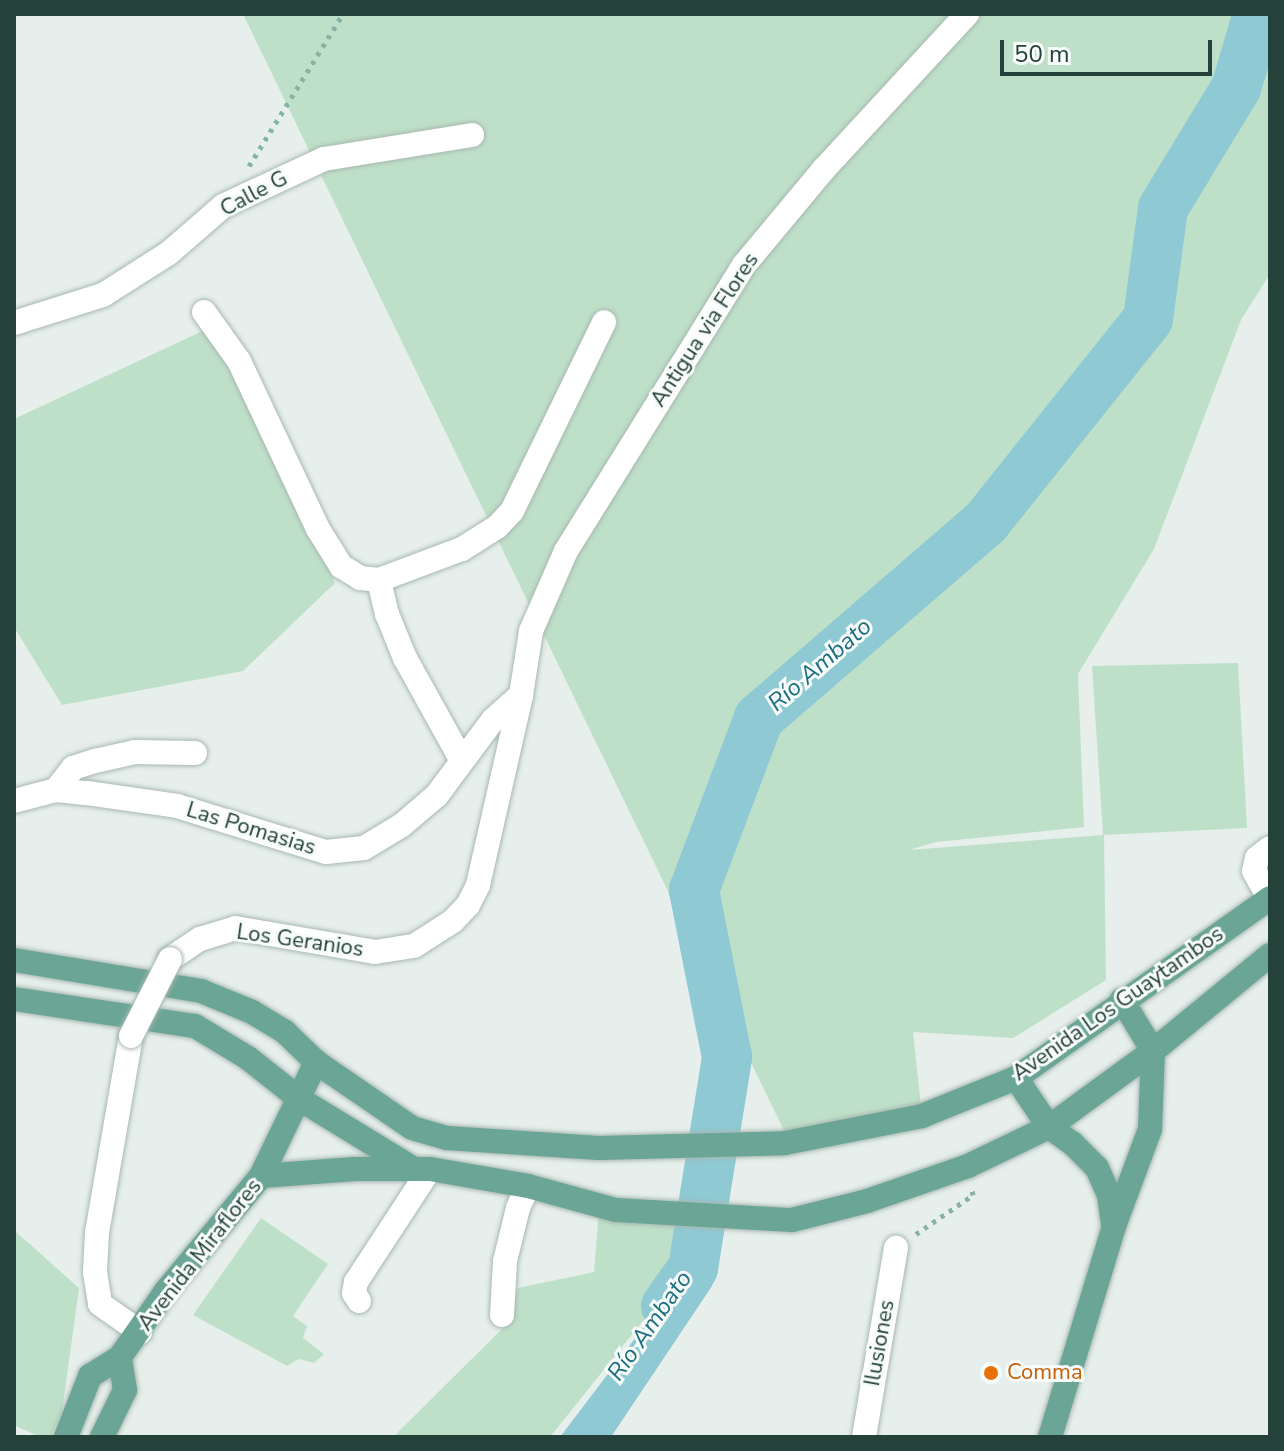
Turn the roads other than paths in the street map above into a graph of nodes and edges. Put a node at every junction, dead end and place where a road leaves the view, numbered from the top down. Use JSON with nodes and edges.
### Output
{"nodes":[{"id":1,"x":967,"y":14,"type":"edge"},
{"id":2,"x":472,"y":135,"type":"dead end"},
{"id":3,"x":204,"y":312,"type":"dead end"},
{"id":4,"x":604,"y":322,"type":"dead end"},
{"id":5,"x":14,"y":323,"type":"edge"},
{"id":6,"x":379,"y":580,"type":"junction"},
{"id":7,"x":521,"y":695,"type":"junction"},
{"id":8,"x":195,"y":753,"type":"dead end"},
{"id":9,"x":461,"y":759,"type":"junction"},
{"id":10,"x":56,"y":790,"type":"junction"},
{"id":11,"x":14,"y":801,"type":"edge"},
{"id":12,"x":1270,"y":848,"type":"edge"},
{"id":13,"x":1269,"y":898,"type":"edge"},
{"id":14,"x":1270,"y":955,"type":"edge"},
{"id":15,"x":14,"y":960,"type":"edge"},
{"id":16,"x":14,"y":999,"type":"edge"},
{"id":17,"x":1122,"y":1000,"type":"junction"},
{"id":18,"x":1153,"y":1051,"type":"junction"},
{"id":19,"x":316,"y":1062,"type":"junction"},
{"id":20,"x":1016,"y":1078,"type":"junction"},
{"id":21,"x":301,"y":1100,"type":"junction"},
{"id":22,"x":1049,"y":1127,"type":"junction"},
{"id":23,"x":422,"y":1169,"type":"junction"},
{"id":24,"x":261,"y":1176,"type":"junction"},
{"id":25,"x":528,"y":1186,"type":"junction"},
{"id":26,"x":1114,"y":1226,"type":"junction"},
{"id":27,"x":896,"y":1248,"type":"road end"},
{"id":28,"x":359,"y":1301,"type":"dead end"},
{"id":29,"x":502,"y":1315,"type":"dead end"},
{"id":30,"x":140,"y":1332,"type":"junction"},
{"id":31,"x":120,"y":1357,"type":"junction"},
{"id":32,"x":66,"y":1437,"type":"edge"},
{"id":33,"x":102,"y":1437,"type":"edge"},
{"id":34,"x":864,"y":1437,"type":"edge"},
{"id":35,"x":1050,"y":1437,"type":"edge"}],
"edges":[{"from":1,"to":7,"type":"street","name":"Antigua via Flores"},
{"from":2,"to":5,"type":"street","name":"Calle G"},
{"from":3,"to":6,"type":"street"},
{"from":4,"to":6,"type":"street"},
{"from":6,"to":9,"type":"street"},
{"from":7,"to":9,"type":"street","name":"Las Pomasias"},
{"from":7,"to":30,"type":"street","name":"Los Geranios","bridge":true},
{"from":8,"to":10,"type":"street"},
{"from":9,"to":10,"type":"street","name":"Las Pomasias"},
{"from":10,"to":11,"type":"street","name":"Las Pomasias"},
{"from":12,"to":13,"type":"street"},
{"from":13,"to":17,"type":"main road","name":"Avenida Los Guaytambos"},
{"from":14,"to":18,"type":"main road"},
{"from":15,"to":19,"type":"main road","name":"Avenida Los Guaytambos"},
{"from":16,"to":21,"type":"main road"},
{"from":17,"to":18,"type":"main road"},
{"from":17,"to":20,"type":"main road","name":"Avenida Los Guaytambos"},
{"from":18,"to":22,"type":"main road"},
{"from":18,"to":26,"type":"main road"},
{"from":19,"to":20,"type":"main road","name":"Avenida Los Guaytambos"},
{"from":19,"to":21,"type":"main road","name":"Avenida Miraflores"},
{"from":20,"to":22,"type":"main road"},
{"from":21,"to":23,"type":"main road"},
{"from":21,"to":24,"type":"main road","name":"Avenida Miraflores"},
{"from":22,"to":25,"type":"main road"},
{"from":22,"to":26,"type":"main road"},
{"from":23,"to":24,"type":"main road"},
{"from":23,"to":25,"type":"main road"},
{"from":23,"to":28,"type":"street"},
{"from":24,"to":30,"type":"main road","name":"Avenida Miraflores"},
{"from":25,"to":29,"type":"street"},
{"from":26,"to":35,"type":"main road"},
{"from":27,"to":34,"type":"street","name":"Ilusiones"},
{"from":30,"to":31,"type":"main road","name":"Avenida Miraflores"},
{"from":31,"to":32,"type":"main road","name":"Avenida Miraflores"},
{"from":31,"to":33,"type":"main road"}]}
